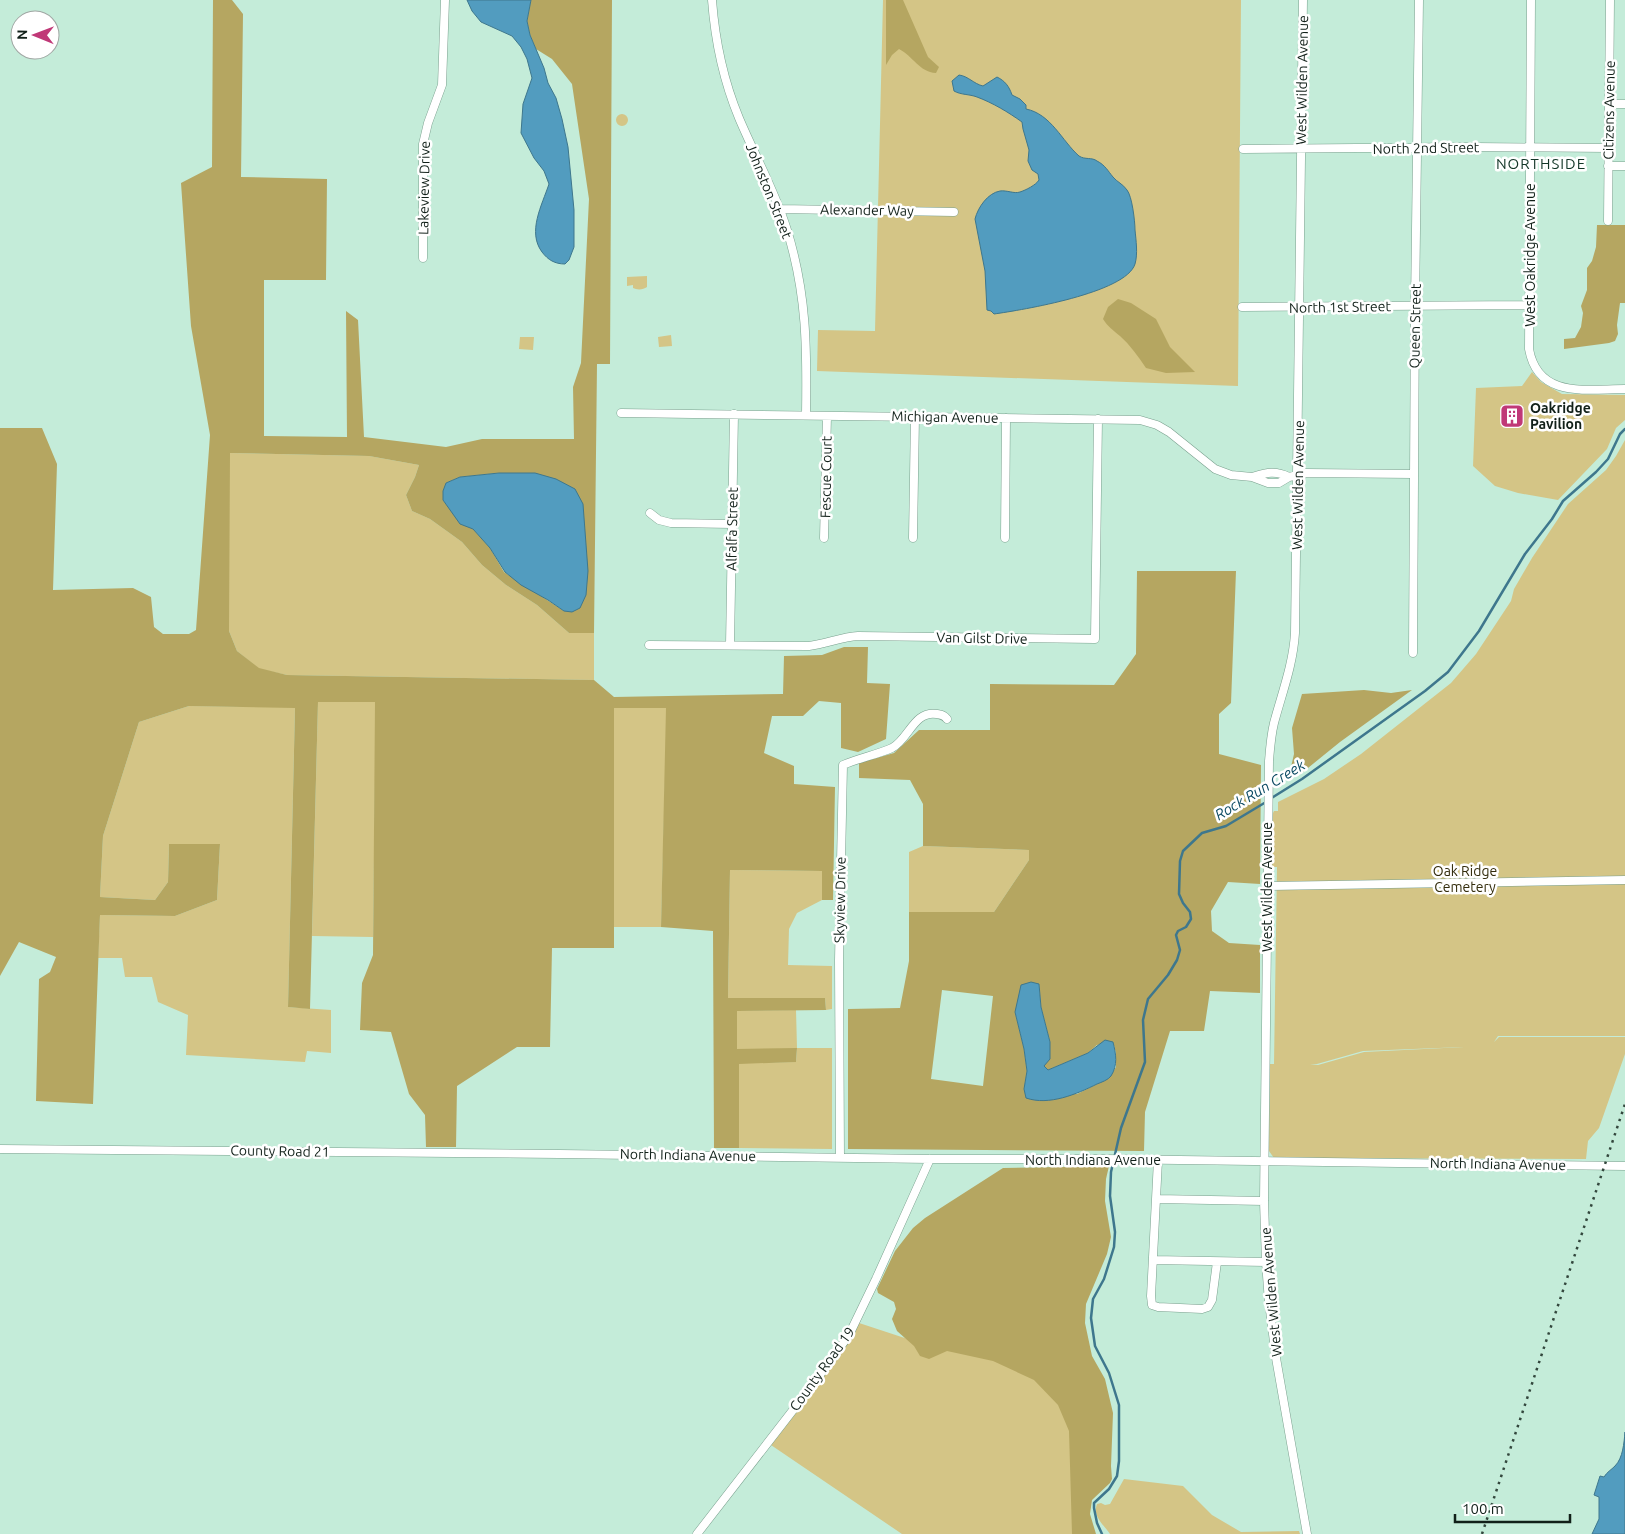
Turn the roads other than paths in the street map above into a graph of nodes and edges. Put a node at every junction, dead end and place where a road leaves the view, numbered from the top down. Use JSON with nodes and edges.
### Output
{"nodes":[{"id":1,"x":445,"y":0,"type":"edge"},
{"id":2,"x":712,"y":0,"type":"edge"},
{"id":3,"x":1303,"y":0,"type":"edge"},
{"id":4,"x":1419,"y":0,"type":"edge"},
{"id":5,"x":1531,"y":0,"type":"edge"},
{"id":6,"x":1610,"y":0,"type":"edge"},
{"id":7,"x":1610,"y":104,"type":"junction"},
{"id":8,"x":1625,"y":104,"type":"edge"},
{"id":9,"x":1417,"y":148,"type":"junction"},
{"id":10,"x":1530,"y":148,"type":"junction"},
{"id":11,"x":1609,"y":148,"type":"junction"},
{"id":12,"x":1243,"y":149,"type":"dead end"},
{"id":13,"x":1301,"y":149,"type":"junction"},
{"id":14,"x":1608,"y":166,"type":"junction"},
{"id":15,"x":1625,"y":166,"type":"edge"},
{"id":16,"x":780,"y":209,"type":"junction"},
{"id":17,"x":954,"y":212,"type":"dead end"},
{"id":18,"x":1608,"y":221,"type":"dead end"},
{"id":19,"x":422,"y":258,"type":"dead end"},
{"id":20,"x":1529,"y":305,"type":"junction"},
{"id":21,"x":1415,"y":306,"type":"junction"},
{"id":22,"x":1299,"y":307,"type":"junction"},
{"id":23,"x":1242,"y":308,"type":"dead end"},
{"id":24,"x":1625,"y":389,"type":"edge"},
{"id":25,"x":622,"y":413,"type":"dead end"},
{"id":26,"x":734,"y":414,"type":"junction"},
{"id":27,"x":806,"y":415,"type":"junction"},
{"id":28,"x":827,"y":416,"type":"junction"},
{"id":29,"x":915,"y":416,"type":"junction"},
{"id":30,"x":1006,"y":418,"type":"junction"},
{"id":31,"x":1098,"y":419,"type":"junction"},
{"id":32,"x":1298,"y":474,"type":"junction"},
{"id":33,"x":1413,"y":474,"type":"junction"},
{"id":34,"x":650,"y":513,"type":"dead end"},
{"id":35,"x":732,"y":524,"type":"junction"},
{"id":36,"x":824,"y":538,"type":"dead end"},
{"id":37,"x":913,"y":538,"type":"dead end"},
{"id":38,"x":1005,"y":538,"type":"dead end"},
{"id":39,"x":649,"y":645,"type":"dead end"},
{"id":40,"x":730,"y":645,"type":"junction"},
{"id":41,"x":1413,"y":652,"type":"dead end"},
{"id":42,"x":947,"y":719,"type":"dead end"},
{"id":43,"x":1625,"y":880,"type":"edge"},
{"id":44,"x":1267,"y":886,"type":"junction"},
{"id":45,"x":0,"y":1149,"type":"edge"},
{"id":46,"x":560,"y":1154,"type":"joint"},
{"id":47,"x":840,"y":1158,"type":"junction"},
{"id":48,"x":930,"y":1160,"type":"junction"},
{"id":49,"x":1158,"y":1160,"type":"junction"},
{"id":50,"x":1265,"y":1161,"type":"junction"},
{"id":51,"x":1625,"y":1166,"type":"edge"},
{"id":52,"x":1157,"y":1199,"type":"junction"},
{"id":53,"x":1264,"y":1201,"type":"junction"},
{"id":54,"x":1153,"y":1260,"type":"junction"},
{"id":55,"x":1217,"y":1262,"type":"junction"},
{"id":56,"x":1266,"y":1262,"type":"junction"},
{"id":57,"x":697,"y":1534,"type":"edge"},
{"id":58,"x":1307,"y":1534,"type":"edge"}],
"edges":[{"from":1,"to":19,"type":"street","name":"Lakeview Drive"},
{"from":2,"to":16,"type":"street","name":"Johnston Street"},
{"from":3,"to":13,"type":"street","name":"West Wilden Avenue"},
{"from":4,"to":9,"type":"street","name":"Queen Street"},
{"from":5,"to":10,"type":"street","name":"West Oakridge Avenue"},
{"from":6,"to":7,"type":"street","name":"Citizens Avenue"},
{"from":7,"to":8,"type":"street"},
{"from":7,"to":11,"type":"street","name":"Citizens Avenue"},
{"from":9,"to":10,"type":"street","name":"North 2nd Street"},
{"from":9,"to":13,"type":"street","name":"North 2nd Street"},
{"from":9,"to":21,"type":"street","name":"Queen Street"},
{"from":10,"to":11,"type":"street","name":"North 2nd Street"},
{"from":10,"to":20,"type":"street","name":"West Oakridge Avenue"},
{"from":11,"to":14,"type":"street","name":"Citizens Avenue"},
{"from":12,"to":13,"type":"street","name":"North 2nd Street"},
{"from":13,"to":22,"type":"street","name":"West Wilden Avenue"},
{"from":14,"to":15,"type":"street"},
{"from":14,"to":18,"type":"street","name":"Citizens Avenue"},
{"from":16,"to":17,"type":"street","name":"Alexander Way"},
{"from":16,"to":27,"type":"street","name":"Johnston Street"},
{"from":20,"to":21,"type":"street","name":"North 1st Street"},
{"from":20,"to":24,"type":"street","name":"West Oakridge Avenue"},
{"from":21,"to":22,"type":"street","name":"North 1st Street"},
{"from":21,"to":33,"type":"street","name":"Queen Street"},
{"from":22,"to":23,"type":"street","name":"North 1st Street"},
{"from":22,"to":32,"type":"street","name":"West Wilden Avenue"},
{"from":25,"to":26,"type":"street","name":"Michigan Avenue"},
{"from":26,"to":27,"type":"street","name":"Michigan Avenue"},
{"from":26,"to":35,"type":"street","name":"Alfalfa Street"},
{"from":27,"to":28,"type":"street","name":"Michigan Avenue"},
{"from":28,"to":29,"type":"street","name":"Michigan Avenue"},
{"from":28,"to":36,"type":"street","name":"Fescue Court"},
{"from":29,"to":30,"type":"street","name":"Michigan Avenue"},
{"from":29,"to":37,"type":"street"},
{"from":30,"to":31,"type":"street","name":"Michigan Avenue"},
{"from":30,"to":38,"type":"street"},
{"from":31,"to":32,"type":"street","name":"Michigan Avenue"},
{"from":31,"to":40,"type":"street","name":"Van Gilst Drive"},
{"from":32,"to":33,"type":"street","name":"Michigan Avenue"},
{"from":32,"to":44,"type":"street","name":"West Wilden Avenue"},
{"from":33,"to":41,"type":"street","name":"Queen Street"},
{"from":34,"to":35,"type":"street"},
{"from":35,"to":40,"type":"street","name":"Alfalfa Street"},
{"from":39,"to":40,"type":"street","name":"Van Gilst Drive"},
{"from":42,"to":47,"type":"street","name":"Skyview Drive"},
{"from":43,"to":44,"type":"street"},
{"from":44,"to":50,"type":"street","name":"West Wilden Avenue"},
{"from":45,"to":46,"type":"street","name":"County Road 21"},
{"from":46,"to":47,"type":"street","name":"North Indiana Avenue"},
{"from":47,"to":48,"type":"street","name":"North Indiana Avenue"},
{"from":48,"to":49,"type":"street","name":"North Indiana Avenue"},
{"from":48,"to":57,"type":"street","name":"County Road 19"},
{"from":49,"to":50,"type":"street","name":"North Indiana Avenue"},
{"from":49,"to":52,"type":"street"},
{"from":50,"to":51,"type":"street","name":"North Indiana Avenue"},
{"from":50,"to":53,"type":"street","name":"West Wilden Avenue"},
{"from":52,"to":53,"type":"street"},
{"from":52,"to":54,"type":"street"},
{"from":53,"to":56,"type":"street","name":"West Wilden Avenue"},
{"from":54,"to":55,"type":"street"},
{"from":54,"to":55,"type":"street"},
{"from":55,"to":56,"type":"street"},
{"from":56,"to":58,"type":"street","name":"West Wilden Avenue"}]}
